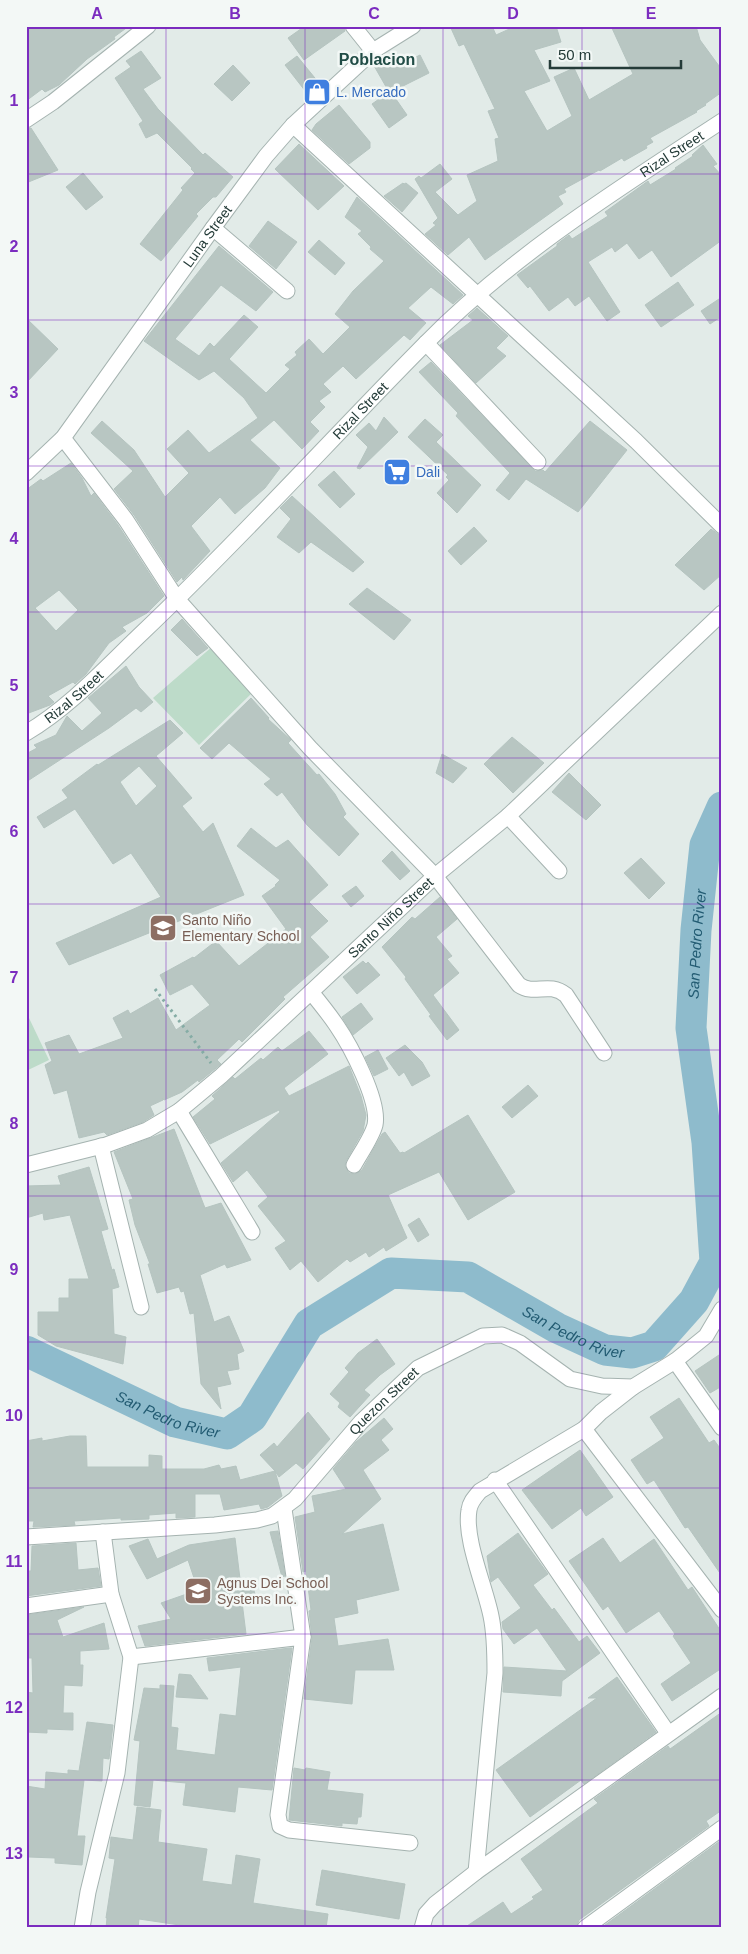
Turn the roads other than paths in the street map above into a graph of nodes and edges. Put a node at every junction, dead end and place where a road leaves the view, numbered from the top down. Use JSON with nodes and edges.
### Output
{"nodes":[{"id":1,"x":148,"y":26,"type":"edge"},
{"id":2,"x":353,"y":26,"type":"edge"},
{"id":3,"x":413,"y":26,"type":"edge"},
{"id":4,"x":373,"y":51,"type":"junction"},
{"id":5,"x":26,"y":120,"type":"edge"},
{"id":6,"x":722,"y":121,"type":"edge"},
{"id":7,"x":293,"y":125,"type":"junction"},
{"id":8,"x":213,"y":228,"type":"junction"},
{"id":9,"x":287,"y":291,"type":"dead end"},
{"id":10,"x":477,"y":294,"type":"junction"},
{"id":11,"x":426,"y":343,"type":"junction"},
{"id":12,"x":63,"y":438,"type":"junction"},
{"id":13,"x":538,"y":462,"type":"dead end"},
{"id":14,"x":26,"y":473,"type":"edge"},
{"id":15,"x":722,"y":526,"type":"edge"},
{"id":16,"x":178,"y":599,"type":"junction"},
{"id":17,"x":722,"y":613,"type":"edge"},
{"id":18,"x":26,"y":733,"type":"edge"},
{"id":19,"x":508,"y":816,"type":"junction"},
{"id":20,"x":559,"y":871,"type":"dead end"},
{"id":21,"x":435,"y":876,"type":"junction"},
{"id":22,"x":311,"y":992,"type":"junction"},
{"id":23,"x":604,"y":1053,"type":"dead end"},
{"id":24,"x":179,"y":1111,"type":"junction"},
{"id":25,"x":101,"y":1146,"type":"junction"},
{"id":26,"x":26,"y":1165,"type":"edge"},
{"id":27,"x":354,"y":1166,"type":"dead end"},
{"id":28,"x":252,"y":1232,"type":"dead end"},
{"id":29,"x":141,"y":1307,"type":"dead end"},
{"id":30,"x":721,"y":1314,"type":"edge"},
{"id":31,"x":675,"y":1361,"type":"junction"},
{"id":32,"x":633,"y":1387,"type":"junction"},
{"id":33,"x":722,"y":1428,"type":"edge"},
{"id":34,"x":584,"y":1429,"type":"junction"},
{"id":35,"x":495,"y":1480,"type":"junction"},
{"id":36,"x":284,"y":1509,"type":"junction"},
{"id":37,"x":103,"y":1532,"type":"junction"},
{"id":38,"x":26,"y":1537,"type":"edge"},
{"id":39,"x":112,"y":1594,"type":"junction"},
{"id":40,"x":26,"y":1606,"type":"edge"},
{"id":41,"x":722,"y":1610,"type":"edge"},
{"id":42,"x":303,"y":1637,"type":"junction"},
{"id":43,"x":131,"y":1657,"type":"junction"},
{"id":44,"x":722,"y":1696,"type":"edge"},
{"id":45,"x":668,"y":1733,"type":"junction"},
{"id":46,"x":722,"y":1828,"type":"edge"},
{"id":47,"x":410,"y":1843,"type":"dead end"},
{"id":48,"x":476,"y":1872,"type":"junction"},
{"id":49,"x":82,"y":1928,"type":"edge"},
{"id":50,"x":422,"y":1928,"type":"edge"},
{"id":51,"x":585,"y":1928,"type":"edge"}],
"edges":[{"from":1,"to":5,"type":"street"},
{"from":2,"to":4,"type":"street"},
{"from":3,"to":4,"type":"street","name":"Luna Street"},
{"from":4,"to":7,"type":"street","name":"Luna Street"},
{"from":6,"to":10,"type":"street","name":"Rizal Street"},
{"from":7,"to":8,"type":"street","name":"Luna Street"},
{"from":7,"to":10,"type":"street"},
{"from":8,"to":9,"type":"street"},
{"from":8,"to":12,"type":"street","name":"Luna Street"},
{"from":10,"to":11,"type":"street","name":"Rizal Street"},
{"from":10,"to":15,"type":"street"},
{"from":11,"to":13,"type":"street"},
{"from":11,"to":16,"type":"street","name":"Rizal Street"},
{"from":12,"to":14,"type":"street","name":"Luna Street"},
{"from":12,"to":16,"type":"street"},
{"from":16,"to":18,"type":"street","name":"Rizal Street"},
{"from":16,"to":21,"type":"street"},
{"from":17,"to":19,"type":"street","name":"Santo Niño Street"},
{"from":19,"to":20,"type":"street"},
{"from":19,"to":21,"type":"street","name":"Santo Niño Street"},
{"from":21,"to":22,"type":"street","name":"Santo Niño Street"},
{"from":21,"to":23,"type":"street"},
{"from":22,"to":24,"type":"street","name":"Santo Niño Street"},
{"from":22,"to":27,"type":"street"},
{"from":24,"to":25,"type":"street","name":"Santo Niño Street"},
{"from":24,"to":28,"type":"street"},
{"from":25,"to":26,"type":"street","name":"Santo Niño Street"},
{"from":25,"to":29,"type":"street"},
{"from":30,"to":31,"type":"street"},
{"from":31,"to":32,"type":"street"},
{"from":31,"to":33,"type":"street"},
{"from":32,"to":34,"type":"street"},
{"from":32,"to":36,"type":"street","name":"Quezon Street"},
{"from":34,"to":35,"type":"street"},
{"from":34,"to":41,"type":"street"},
{"from":35,"to":45,"type":"street"},
{"from":35,"to":48,"type":"street"},
{"from":36,"to":37,"type":"street","name":"Quezon Street"},
{"from":36,"to":42,"type":"street"},
{"from":37,"to":38,"type":"street","name":"Quezon Street"},
{"from":37,"to":39,"type":"street"},
{"from":39,"to":40,"type":"street"},
{"from":39,"to":43,"type":"street"},
{"from":42,"to":43,"type":"street"},
{"from":42,"to":47,"type":"street"},
{"from":43,"to":49,"type":"street"},
{"from":44,"to":45,"type":"street"},
{"from":45,"to":48,"type":"street"},
{"from":46,"to":51,"type":"street"},
{"from":48,"to":50,"type":"street"}]}
